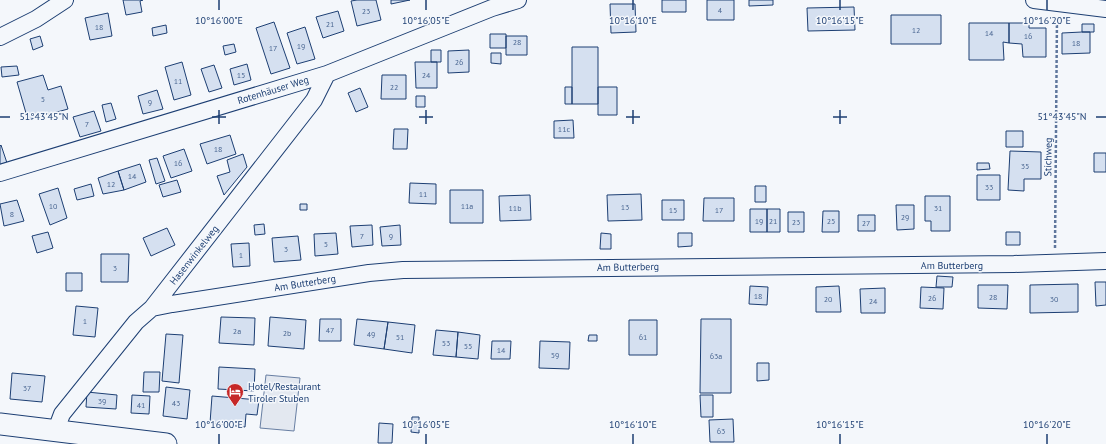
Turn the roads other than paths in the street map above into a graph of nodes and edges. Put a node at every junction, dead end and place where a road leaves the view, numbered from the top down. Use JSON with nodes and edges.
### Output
{"nodes":[{"id":1,"x":65,"y":0,"type":"edge"},
{"id":2,"x":518,"y":0,"type":"edge"},
{"id":3,"x":1034,"y":0,"type":"edge"},
{"id":4,"x":1106,"y":9,"type":"edge"},
{"id":5,"x":0,"y":37,"type":"edge"},
{"id":6,"x":327,"y":74,"type":"junction"},
{"id":7,"x":0,"y":173,"type":"edge"},
{"id":8,"x":1106,"y":261,"type":"edge"},
{"id":9,"x":152,"y":308,"type":"junction"},
{"id":10,"x":0,"y":424,"type":"edge"},
{"id":11,"x":56,"y":430,"type":"junction"},
{"id":12,"x":166,"y":444,"type":"edge"}],
"edges":[{"from":1,"to":5,"type":"street"},
{"from":2,"to":6,"type":"street","name":"Rotenhäuser Weg"},
{"from":3,"to":4,"type":"street"},
{"from":6,"to":7,"type":"street","name":"Rotenhäuser Weg"},
{"from":6,"to":9,"type":"street","name":"Hasenwinkelweg"},
{"from":8,"to":9,"type":"street","name":"Am Butterberg"},
{"from":9,"to":11,"type":"street","name":"Hasenwinkelweg"},
{"from":10,"to":11,"type":"main road"},
{"from":11,"to":12,"type":"main road"}]}
